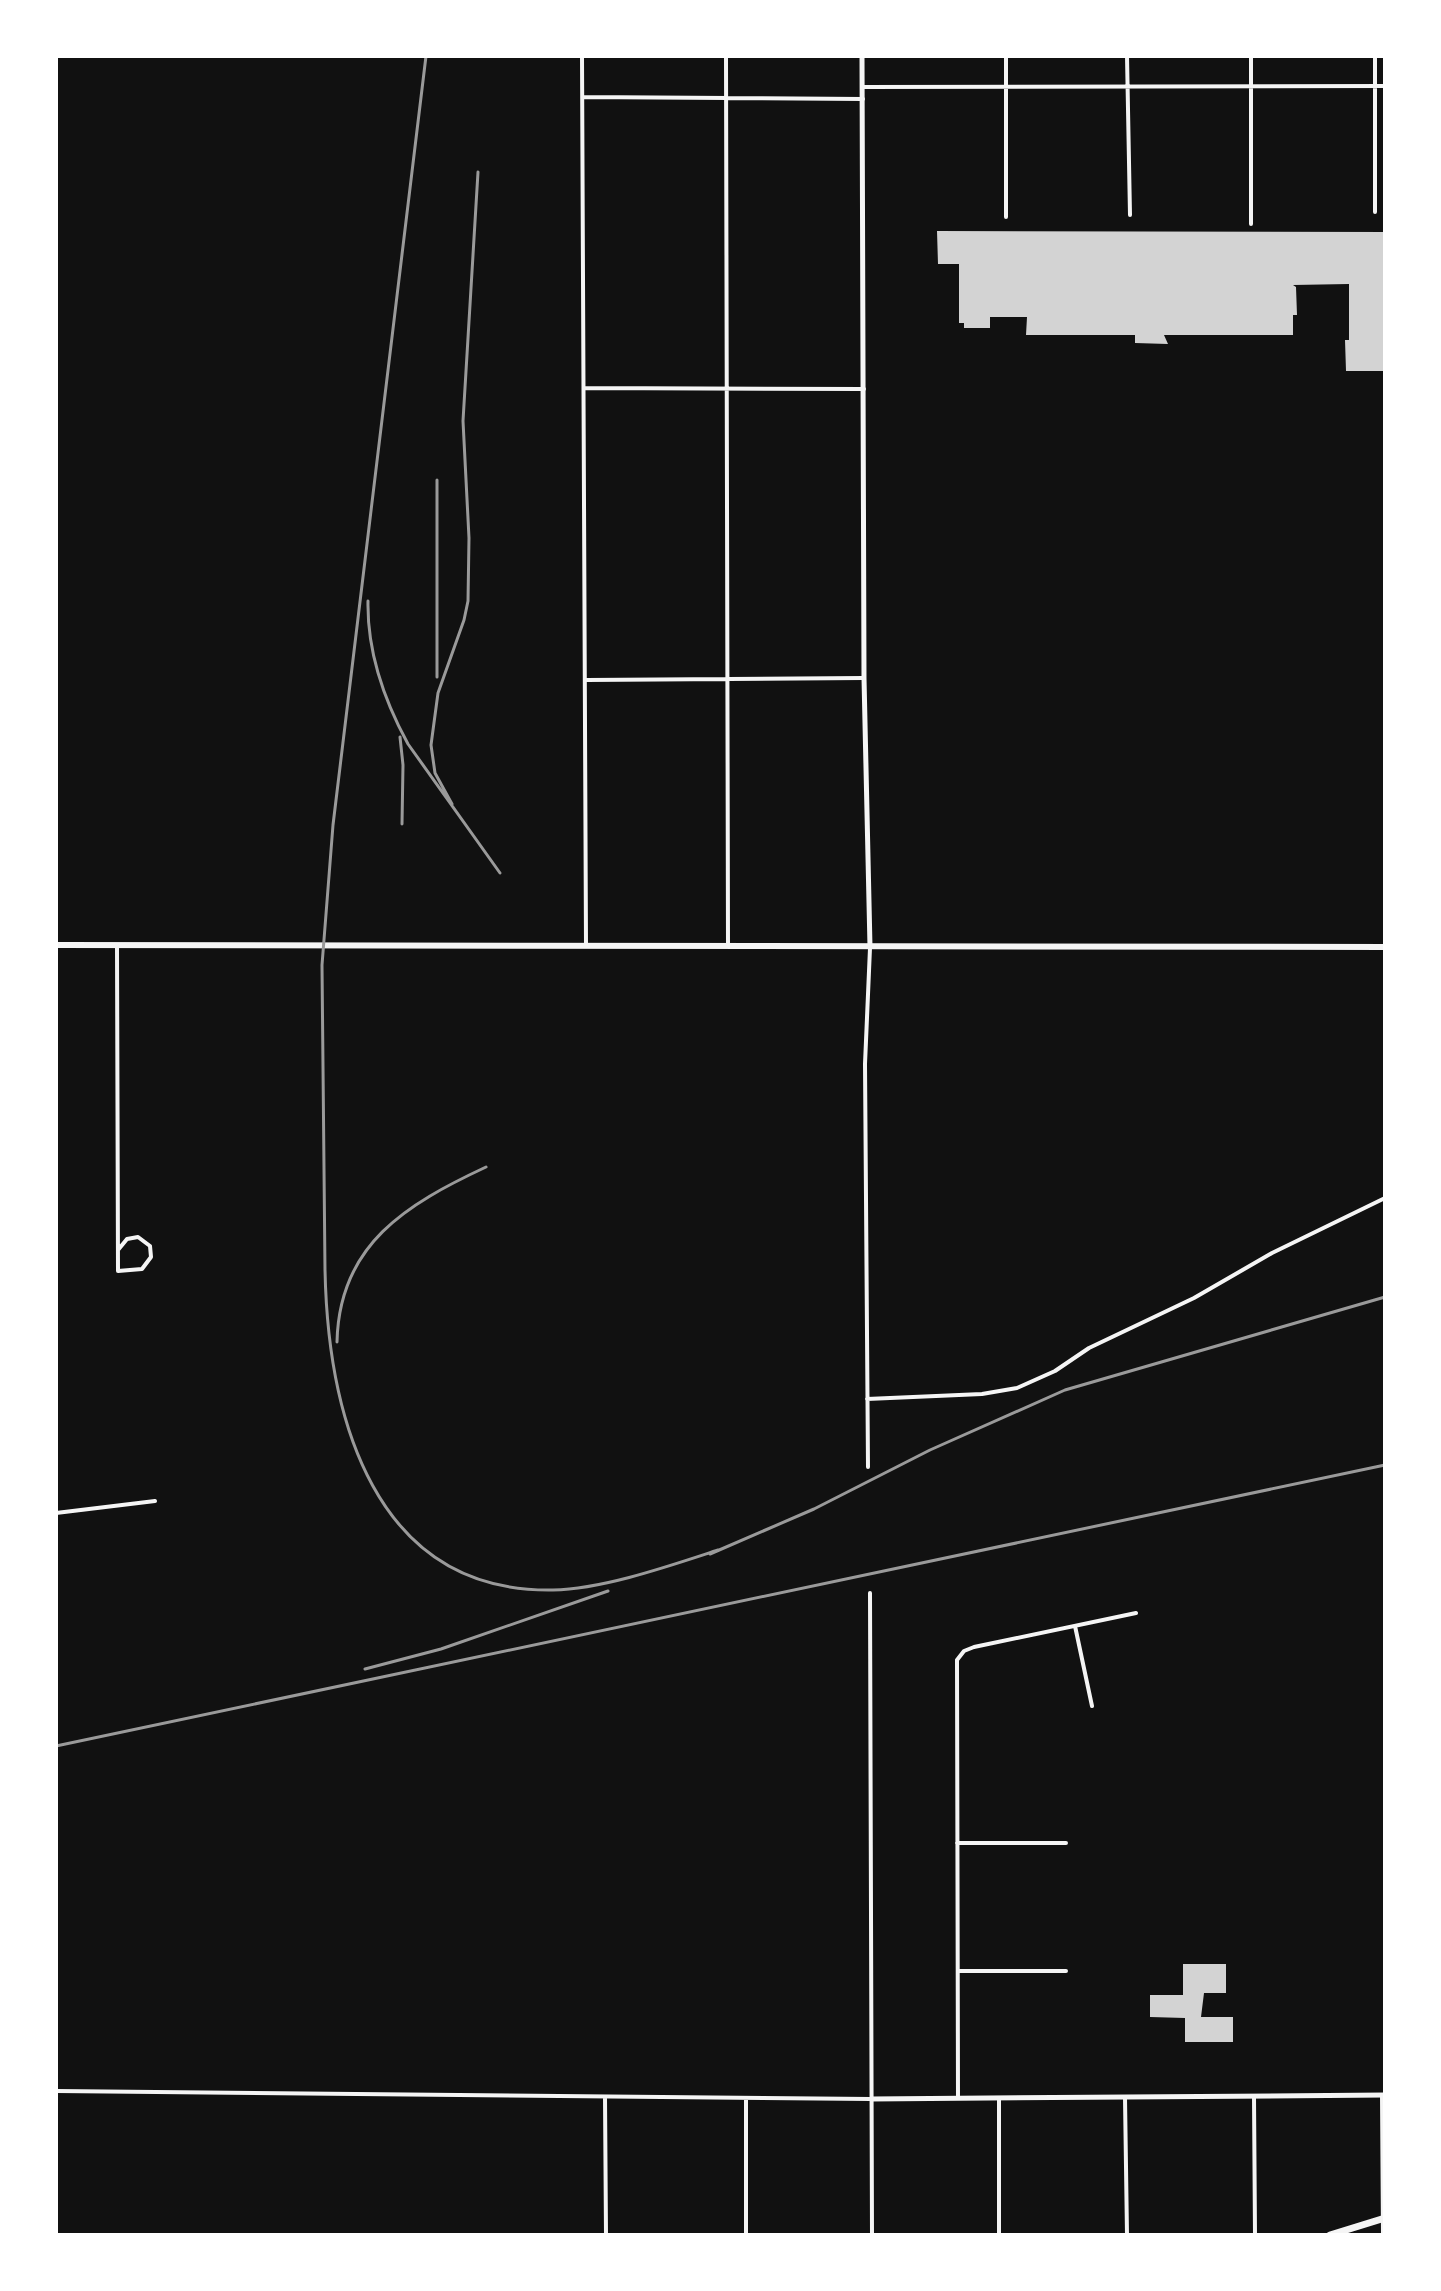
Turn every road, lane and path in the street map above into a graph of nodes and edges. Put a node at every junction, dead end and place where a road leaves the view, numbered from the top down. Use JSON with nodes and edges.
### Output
{"nodes":[{"id":1,"x":582,"y":56,"type":"edge"},
{"id":2,"x":726,"y":56,"type":"edge"},
{"id":3,"x":862,"y":56,"type":"edge"},
{"id":4,"x":1006,"y":56,"type":"edge"},
{"id":5,"x":1127,"y":56,"type":"edge"},
{"id":6,"x":1251,"y":56,"type":"edge"},
{"id":7,"x":1375,"y":56,"type":"edge"},
{"id":8,"x":1251,"y":86,"type":"junction"},
{"id":9,"x":1375,"y":86,"type":"junction"},
{"id":10,"x":1385,"y":86,"type":"edge"},
{"id":11,"x":863,"y":87,"type":"junction"},
{"id":12,"x":1006,"y":87,"type":"junction"},
{"id":13,"x":1127,"y":87,"type":"junction"},
{"id":14,"x":583,"y":97,"type":"junction"},
{"id":15,"x":726,"y":98,"type":"junction"},
{"id":16,"x":863,"y":99,"type":"junction"},
{"id":17,"x":1375,"y":212,"type":"dead end"},
{"id":18,"x":1130,"y":215,"type":"dead end"},
{"id":19,"x":1006,"y":217,"type":"dead end"},
{"id":20,"x":1251,"y":224,"type":"dead end"},
{"id":21,"x":585,"y":388,"type":"junction"},
{"id":22,"x":864,"y":389,"type":"junction"},
{"id":23,"x":727,"y":390,"type":"junction"},
{"id":24,"x":729,"y":678,"type":"junction"},
{"id":25,"x":864,"y":678,"type":"junction"},
{"id":26,"x":586,"y":680,"type":"junction"},
{"id":27,"x":56,"y":945,"type":"edge"},
{"id":28,"x":117,"y":945,"type":"junction"},
{"id":29,"x":586,"y":946,"type":"junction"},
{"id":30,"x":728,"y":947,"type":"junction"},
{"id":31,"x":1385,"y":947,"type":"edge"},
{"id":32,"x":870,"y":948,"type":"junction"},
{"id":33,"x":1385,"y":1198,"type":"edge"},
{"id":34,"x":118,"y":1250,"type":"junction"},
{"id":35,"x":867,"y":1399,"type":"junction"},
{"id":36,"x":868,"y":1467,"type":"dead end"},
{"id":37,"x":155,"y":1501,"type":"dead end"},
{"id":38,"x":56,"y":1513,"type":"edge"},
{"id":39,"x":870,"y":1593,"type":"dead end"},
{"id":40,"x":1136,"y":1613,"type":"dead end"},
{"id":41,"x":1075,"y":1626,"type":"junction"},
{"id":42,"x":1092,"y":1706,"type":"dead end"},
{"id":43,"x":957,"y":1843,"type":"junction"},
{"id":44,"x":1066,"y":1843,"type":"dead end"},
{"id":45,"x":958,"y":1971,"type":"junction"},
{"id":46,"x":1066,"y":1971,"type":"dead end"},
{"id":47,"x":56,"y":2091,"type":"edge"},
{"id":48,"x":1383,"y":2095,"type":"edge"},
{"id":49,"x":605,"y":2097,"type":"junction"},
{"id":50,"x":1254,"y":2097,"type":"junction"},
{"id":51,"x":746,"y":2098,"type":"junction"},
{"id":52,"x":958,"y":2098,"type":"junction"},
{"id":53,"x":999,"y":2098,"type":"junction"},
{"id":54,"x":1125,"y":2098,"type":"junction"},
{"id":55,"x":871,"y":2099,"type":"junction"},
{"id":56,"x":1384,"y":2219,"type":"edge"},
{"id":57,"x":606,"y":2235,"type":"edge"},
{"id":58,"x":746,"y":2235,"type":"edge"},
{"id":59,"x":872,"y":2235,"type":"edge"},
{"id":60,"x":999,"y":2235,"type":"edge"},
{"id":61,"x":1127,"y":2235,"type":"edge"},
{"id":62,"x":1255,"y":2235,"type":"edge"},
{"id":63,"x":1330,"y":2235,"type":"edge"},
{"id":64,"x":1383,"y":2235,"type":"edge"}],
"edges":[{"from":1,"to":14,"type":"street"},
{"from":2,"to":15,"type":"street"},
{"from":3,"to":11,"type":"street"},
{"from":4,"to":12,"type":"street"},
{"from":5,"to":13,"type":"street"},
{"from":6,"to":8,"type":"street"},
{"from":7,"to":9,"type":"street"},
{"from":8,"to":9,"type":"street"},
{"from":8,"to":13,"type":"street"},
{"from":8,"to":20,"type":"street"},
{"from":9,"to":10,"type":"street"},
{"from":9,"to":17,"type":"street"},
{"from":11,"to":12,"type":"street"},
{"from":11,"to":16,"type":"street"},
{"from":12,"to":13,"type":"street"},
{"from":12,"to":19,"type":"street"},
{"from":13,"to":18,"type":"street"},
{"from":14,"to":15,"type":"street"},
{"from":14,"to":21,"type":"street"},
{"from":15,"to":16,"type":"street"},
{"from":15,"to":23,"type":"street"},
{"from":16,"to":22,"type":"street"},
{"from":21,"to":23,"type":"street"},
{"from":21,"to":26,"type":"street"},
{"from":22,"to":23,"type":"street"},
{"from":22,"to":25,"type":"street"},
{"from":23,"to":24,"type":"street"},
{"from":24,"to":25,"type":"street"},
{"from":24,"to":26,"type":"street"},
{"from":24,"to":30,"type":"street"},
{"from":25,"to":32,"type":"street"},
{"from":26,"to":29,"type":"street"},
{"from":27,"to":28,"type":"main road"},
{"from":28,"to":29,"type":"main road"},
{"from":28,"to":34,"type":"street"},
{"from":29,"to":30,"type":"main road"},
{"from":30,"to":32,"type":"main road"},
{"from":31,"to":32,"type":"main road"},
{"from":32,"to":35,"type":"street"},
{"from":33,"to":35,"type":"street"},
{"from":34,"to":34,"type":"street"},
{"from":35,"to":36,"type":"street"},
{"from":37,"to":38,"type":"street"},
{"from":39,"to":55,"type":"street"},
{"from":40,"to":41,"type":"street"},
{"from":41,"to":42,"type":"street"},
{"from":41,"to":43,"type":"street"},
{"from":43,"to":44,"type":"street"},
{"from":43,"to":45,"type":"street"},
{"from":45,"to":46,"type":"street"},
{"from":45,"to":52,"type":"street"},
{"from":47,"to":49,"type":"street"},
{"from":48,"to":50,"type":"street"},
{"from":48,"to":56,"type":"street"},
{"from":49,"to":51,"type":"street"},
{"from":49,"to":57,"type":"street"},
{"from":50,"to":54,"type":"street"},
{"from":50,"to":62,"type":"street"},
{"from":51,"to":55,"type":"street"},
{"from":51,"to":58,"type":"street"},
{"from":52,"to":53,"type":"street"},
{"from":52,"to":55,"type":"street"},
{"from":53,"to":54,"type":"street"},
{"from":53,"to":60,"type":"street"},
{"from":54,"to":61,"type":"street"},
{"from":55,"to":59,"type":"street"},
{"from":56,"to":63,"type":"main road"},
{"from":56,"to":64,"type":"street"}]}
